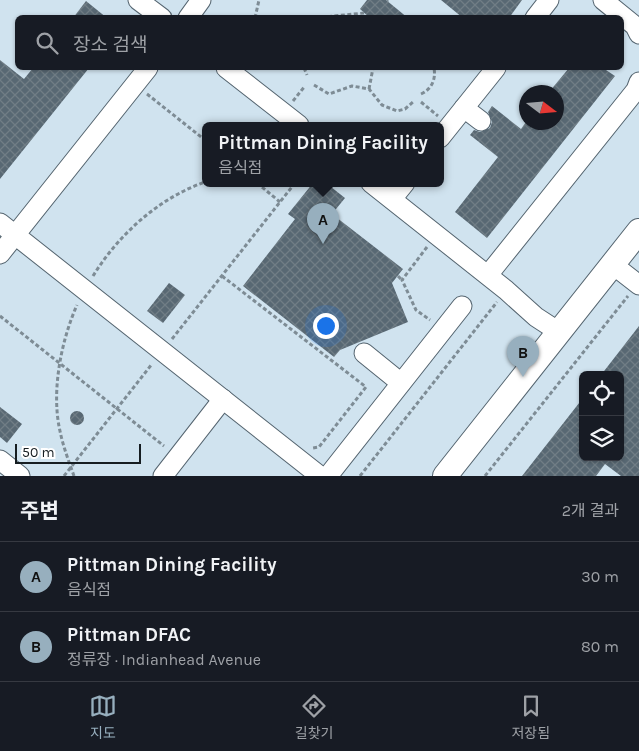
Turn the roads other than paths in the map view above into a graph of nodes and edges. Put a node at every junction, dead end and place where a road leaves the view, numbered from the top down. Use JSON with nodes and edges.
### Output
{"nodes":[{"id":1,"x":138,"y":0,"type":"edge"},
{"id":2,"x":201,"y":0,"type":"edge"},
{"id":3,"x":549,"y":0,"type":"edge"},
{"id":4,"x":603,"y":0,"type":"edge"},
{"id":5,"x":158,"y":15,"type":"edge"},
{"id":6,"x":190,"y":15,"type":"edge"},
{"id":7,"x":538,"y":15,"type":"edge"},
{"id":8,"x":621,"y":15,"type":"edge"},
{"id":9,"x":624,"y":17,"type":"edge"},
{"id":10,"x":639,"y":34,"type":"edge"},
{"id":11,"x":146,"y":70,"type":"edge"},
{"id":12,"x":229,"y":70,"type":"edge"},
{"id":13,"x":494,"y":70,"type":"edge"},
{"id":14,"x":639,"y":82,"type":"edge"},
{"id":15,"x":464,"y":108,"type":"junction"},
{"id":16,"x":481,"y":120,"type":"dead end"},
{"id":17,"x":295,"y":122,"type":"edge"},
{"id":18,"x":444,"y":133,"type":"edge"},
{"id":19,"x":376,"y":187,"type":"edge"},
{"id":20,"x":402,"y":187,"type":"edge"},
{"id":21,"x":392,"y":199,"type":"junction"},
{"id":22,"x":0,"y":223,"type":"edge"},
{"id":23,"x":639,"y":231,"type":"edge"},
{"id":24,"x":15,"y":234,"type":"junction"},
{"id":25,"x":0,"y":254,"type":"edge"},
{"id":26,"x":612,"y":264,"type":"junction"},
{"id":27,"x":488,"y":275,"type":"junction"},
{"id":28,"x":638,"y":285,"type":"edge"},
{"id":29,"x":462,"y":306,"type":"dead end"},
{"id":30,"x":559,"y":332,"type":"junction"},
{"id":31,"x":364,"y":353,"type":"dead end"},
{"id":32,"x":402,"y":383,"type":"junction"},
{"id":33,"x":223,"y":400,"type":"junction"},
{"id":34,"x":0,"y":460,"type":"edge"},
{"id":35,"x":20,"y":476,"type":"edge"},
{"id":36,"x":163,"y":476,"type":"edge"},
{"id":37,"x":320,"y":476,"type":"edge"},
{"id":38,"x":328,"y":476,"type":"edge"},
{"id":39,"x":445,"y":476,"type":"edge"}],
"edges":[{"from":1,"to":5,"type":"lane"},
{"from":2,"to":6,"type":"lane"},
{"from":3,"to":7,"type":"lane"},
{"from":4,"to":8,"type":"lane"},
{"from":9,"to":10,"type":"lane"},
{"from":11,"to":24,"type":"lane"},
{"from":12,"to":17,"type":"lane"},
{"from":13,"to":15,"type":"lane"},
{"from":14,"to":27,"type":"lane"},
{"from":15,"to":16,"type":"lane"},
{"from":15,"to":18,"type":"lane"},
{"from":19,"to":21,"type":"lane"},
{"from":20,"to":21,"type":"lane"},
{"from":21,"to":27,"type":"lane"},
{"from":22,"to":24,"type":"lane"},
{"from":23,"to":26,"type":"main road"},
{"from":24,"to":25,"type":"lane"},
{"from":24,"to":33,"type":"lane"},
{"from":26,"to":28,"type":"lane"},
{"from":26,"to":30,"type":"main road"},
{"from":27,"to":30,"type":"lane"},
{"from":29,"to":32,"type":"lane"},
{"from":30,"to":39,"type":"main road"},
{"from":31,"to":32,"type":"lane"},
{"from":32,"to":38,"type":"lane"},
{"from":33,"to":36,"type":"lane"},
{"from":33,"to":37,"type":"lane"},
{"from":34,"to":35,"type":"lane"}]}
